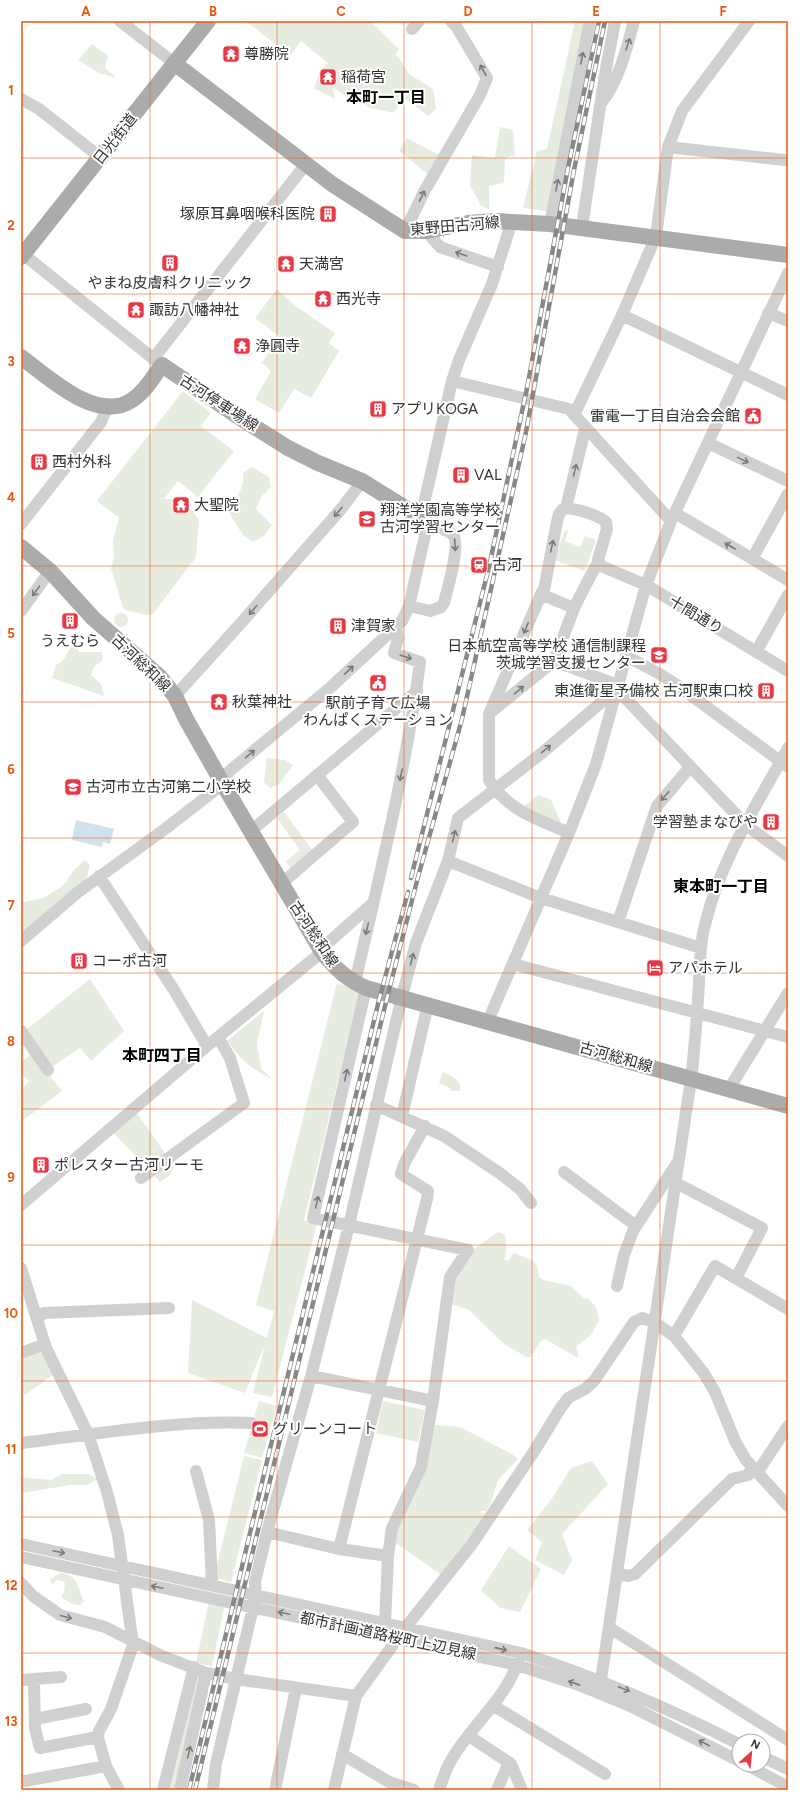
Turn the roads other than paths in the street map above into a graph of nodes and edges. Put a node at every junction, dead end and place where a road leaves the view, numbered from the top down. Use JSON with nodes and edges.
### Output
{"nodes":[{"id":1,"x":120,"y":21,"type":"edge"},
{"id":2,"x":208,"y":21,"type":"edge"},
{"id":3,"x":451,"y":21,"type":"edge"},
{"id":4,"x":590,"y":21,"type":"edge"},
{"id":5,"x":615,"y":21,"type":"edge"},
{"id":6,"x":634,"y":21,"type":"edge"},
{"id":7,"x":749,"y":21,"type":"edge"},
{"id":8,"x":174,"y":63,"type":"junction"},
{"id":9,"x":21,"y":99,"type":"edge"},
{"id":10,"x":600,"y":104,"type":"junction"},
{"id":11,"x":668,"y":147,"type":"junction"},
{"id":12,"x":100,"y":158,"type":"junction"},
{"id":13,"x":785,"y":160,"type":"dead end"},
{"id":14,"x":306,"y":164,"type":"junction"},
{"id":15,"x":512,"y":222,"type":"junction"},
{"id":16,"x":550,"y":224,"type":"junction"},
{"id":17,"x":582,"y":227,"type":"junction"},
{"id":18,"x":405,"y":231,"type":"junction"},
{"id":19,"x":426,"y":231,"type":"junction"},
{"id":20,"x":656,"y":236,"type":"junction"},
{"id":21,"x":788,"y":255,"type":"edge"},
{"id":22,"x":22,"y":256,"type":"edge"},
{"id":23,"x":498,"y":267,"type":"junction"},
{"id":24,"x":788,"y":274,"type":"edge"},
{"id":25,"x":768,"y":313,"type":"junction"},
{"id":26,"x":622,"y":315,"type":"junction"},
{"id":27,"x":788,"y":320,"type":"edge"},
{"id":28,"x":21,"y":357,"type":"edge"},
{"id":29,"x":158,"y":362,"type":"junction"},
{"id":30,"x":742,"y":372,"type":"junction"},
{"id":31,"x":452,"y":381,"type":"junction"},
{"id":32,"x":788,"y":395,"type":"edge"},
{"id":33,"x":105,"y":407,"type":"junction"},
{"id":34,"x":574,"y":415,"type":"junction"},
{"id":35,"x":586,"y":429,"type":"junction"},
{"id":36,"x":708,"y":443,"type":"junction"},
{"id":37,"x":362,"y":482,"type":"junction"},
{"id":38,"x":788,"y":482,"type":"edge"},
{"id":39,"x":788,"y":494,"type":"edge"},
{"id":40,"x":566,"y":508,"type":"junction"},
{"id":41,"x":673,"y":517,"type":"junction"},
{"id":42,"x":424,"y":520,"type":"junction"},
{"id":43,"x":21,"y":524,"type":"edge"},
{"id":44,"x":21,"y":547,"type":"edge"},
{"id":45,"x":752,"y":559,"type":"junction"},
{"id":46,"x":602,"y":566,"type":"junction"},
{"id":47,"x":50,"y":571,"type":"junction"},
{"id":48,"x":788,"y":580,"type":"edge"},
{"id":49,"x":646,"y":585,"type":"junction"},
{"id":50,"x":542,"y":592,"type":"junction"},
{"id":51,"x":788,"y":595,"type":"edge"},
{"id":52,"x":409,"y":606,"type":"junction"},
{"id":53,"x":574,"y":606,"type":"junction"},
{"id":54,"x":21,"y":611,"type":"edge"},
{"id":55,"x":396,"y":627,"type":"junction"},
{"id":56,"x":756,"y":652,"type":"junction"},
{"id":57,"x":626,"y":656,"type":"junction"},
{"id":58,"x":554,"y":661,"type":"junction"},
{"id":59,"x":788,"y":671,"type":"edge"},
{"id":60,"x":617,"y":689,"type":"junction"},
{"id":61,"x":416,"y":691,"type":"junction"},
{"id":62,"x":175,"y":696,"type":"junction"},
{"id":63,"x":489,"y":714,"type":"junction"},
{"id":64,"x":788,"y":748,"type":"edge"},
{"id":65,"x":784,"y":764,"type":"edge"},
{"id":66,"x":690,"y":767,"type":"junction"},
{"id":67,"x":317,"y":775,"type":"junction"},
{"id":68,"x":222,"y":781,"type":"junction"},
{"id":69,"x":494,"y":790,"type":"junction"},
{"id":70,"x":746,"y":825,"type":"junction"},
{"id":71,"x":251,"y":831,"type":"junction"},
{"id":72,"x":569,"y":833,"type":"junction"},
{"id":73,"x":788,"y":856,"type":"edge"},
{"id":74,"x":448,"y":860,"type":"junction"},
{"id":75,"x":99,"y":876,"type":"junction"},
{"id":76,"x":282,"y":883,"type":"junction"},
{"id":77,"x":541,"y":898,"type":"junction"},
{"id":78,"x":373,"y":902,"type":"junction"},
{"id":79,"x":618,"y":922,"type":"junction"},
{"id":80,"x":21,"y":941,"type":"edge"},
{"id":81,"x":701,"y":948,"type":"junction"},
{"id":82,"x":321,"y":950,"type":"junction"},
{"id":83,"x":513,"y":964,"type":"junction"},
{"id":84,"x":361,"y":985,"type":"junction"},
{"id":85,"x":788,"y":993,"type":"edge"},
{"id":86,"x":402,"y":996,"type":"junction"},
{"id":87,"x":428,"y":1004,"type":"junction"},
{"id":88,"x":697,"y":1014,"type":"junction"},
{"id":89,"x":488,"y":1021,"type":"junction"},
{"id":90,"x":21,"y":1031,"type":"edge"},
{"id":91,"x":765,"y":1031,"type":"junction"},
{"id":92,"x":218,"y":1037,"type":"junction"},
{"id":93,"x":788,"y":1037,"type":"edge"},
{"id":94,"x":207,"y":1046,"type":"junction"},
{"id":95,"x":48,"y":1070,"type":"dead end"},
{"id":96,"x":691,"y":1078,"type":"junction"},
{"id":97,"x":729,"y":1089,"type":"junction"},
{"id":98,"x":376,"y":1105,"type":"junction"},
{"id":99,"x":788,"y":1106,"type":"edge"},
{"id":100,"x":402,"y":1116,"type":"junction"},
{"id":101,"x":425,"y":1126,"type":"junction"},
{"id":102,"x":679,"y":1160,"type":"junction"},
{"id":103,"x":564,"y":1172,"type":"dead end"},
{"id":104,"x":141,"y":1178,"type":"dead end"},
{"id":105,"x":676,"y":1184,"type":"junction"},
{"id":106,"x":531,"y":1202,"type":"dead end"},
{"id":107,"x":21,"y":1205,"type":"edge"},
{"id":108,"x":348,"y":1226,"type":"junction"},
{"id":109,"x":636,"y":1226,"type":"junction"},
{"id":110,"x":416,"y":1241,"type":"junction"},
{"id":111,"x":21,"y":1268,"type":"edge"},
{"id":112,"x":736,"y":1278,"type":"junction"},
{"id":113,"x":617,"y":1286,"type":"dead end"},
{"id":114,"x":169,"y":1308,"type":"dead end"},
{"id":115,"x":788,"y":1309,"type":"edge"},
{"id":116,"x":37,"y":1318,"type":"junction"},
{"id":117,"x":654,"y":1322,"type":"junction"},
{"id":118,"x":674,"y":1336,"type":"junction"},
{"id":119,"x":46,"y":1344,"type":"junction"},
{"id":120,"x":21,"y":1353,"type":"edge"},
{"id":121,"x":310,"y":1376,"type":"junction"},
{"id":122,"x":379,"y":1391,"type":"junction"},
{"id":123,"x":433,"y":1401,"type":"junction"},
{"id":124,"x":251,"y":1423,"type":"dead end"},
{"id":125,"x":788,"y":1426,"type":"edge"},
{"id":126,"x":88,"y":1434,"type":"junction"},
{"id":127,"x":21,"y":1443,"type":"edge"},
{"id":128,"x":755,"y":1470,"type":"junction"},
{"id":129,"x":196,"y":1471,"type":"dead end"},
{"id":130,"x":788,"y":1506,"type":"edge"},
{"id":131,"x":267,"y":1532,"type":"junction"},
{"id":132,"x":21,"y":1544,"type":"edge"},
{"id":133,"x":339,"y":1549,"type":"junction"},
{"id":134,"x":388,"y":1556,"type":"junction"},
{"id":135,"x":21,"y":1557,"type":"edge"},
{"id":136,"x":123,"y":1566,"type":"junction"},
{"id":137,"x":618,"y":1574,"type":"junction"},
{"id":138,"x":125,"y":1580,"type":"junction"},
{"id":139,"x":21,"y":1583,"type":"edge"},
{"id":140,"x":212,"y":1585,"type":"junction"},
{"id":141,"x":27,"y":1597,"type":"edge"},
{"id":142,"x":255,"y":1601,"type":"junction"},
{"id":143,"x":384,"y":1623,"type":"junction"},
{"id":144,"x":406,"y":1627,"type":"junction"},
{"id":145,"x":610,"y":1628,"type":"junction"},
{"id":146,"x":398,"y":1638,"type":"junction"},
{"id":147,"x":133,"y":1641,"type":"junction"},
{"id":148,"x":519,"y":1659,"type":"junction"},
{"id":149,"x":194,"y":1667,"type":"junction"},
{"id":150,"x":206,"y":1673,"type":"junction"},
{"id":151,"x":61,"y":1677,"type":"dead end"},
{"id":152,"x":236,"y":1679,"type":"junction"},
{"id":153,"x":21,"y":1680,"type":"edge"},
{"id":154,"x":34,"y":1680,"type":"junction"},
{"id":155,"x":601,"y":1680,"type":"junction"},
{"id":156,"x":296,"y":1688,"type":"junction"},
{"id":157,"x":599,"y":1693,"type":"junction"},
{"id":158,"x":356,"y":1696,"type":"junction"},
{"id":159,"x":494,"y":1706,"type":"junction"},
{"id":160,"x":86,"y":1709,"type":"dead end"},
{"id":161,"x":35,"y":1719,"type":"junction"},
{"id":162,"x":98,"y":1736,"type":"junction"},
{"id":163,"x":469,"y":1736,"type":"junction"},
{"id":164,"x":731,"y":1740,"type":"edge"},
{"id":165,"x":788,"y":1740,"type":"edge"},
{"id":166,"x":342,"y":1754,"type":"junction"},
{"id":167,"x":731,"y":1757,"type":"edge"},
{"id":168,"x":771,"y":1761,"type":"edge"},
{"id":169,"x":509,"y":1762,"type":"junction"},
{"id":170,"x":106,"y":1766,"type":"junction"},
{"id":171,"x":788,"y":1769,"type":"edge"},
{"id":172,"x":762,"y":1773,"type":"edge"},
{"id":173,"x":605,"y":1774,"type":"dead end"},
{"id":174,"x":25,"y":1781,"type":"dead end"},
{"id":175,"x":788,"y":1787,"type":"edge"},
{"id":176,"x":119,"y":1790,"type":"edge"},
{"id":177,"x":163,"y":1790,"type":"edge"},
{"id":178,"x":180,"y":1790,"type":"edge"},
{"id":179,"x":213,"y":1790,"type":"edge"},
{"id":180,"x":275,"y":1790,"type":"edge"},
{"id":181,"x":334,"y":1790,"type":"edge"},
{"id":182,"x":414,"y":1790,"type":"edge"},
{"id":183,"x":439,"y":1790,"type":"edge"},
{"id":184,"x":497,"y":1790,"type":"edge"},
{"id":185,"x":522,"y":1790,"type":"edge"}],
"edges":[{"from":1,"to":8,"type":"street"},
{"from":2,"to":8,"type":"main road","name":"日光街道"},
{"from":18,"to":3,"type":"street","one_way":true},
{"from":16,"to":4,"type":"street","one_way":true},
{"from":5,"to":10,"type":"street"},
{"from":10,"to":6,"type":"street","one_way":true},
{"from":7,"to":11,"type":"street"},
{"from":8,"to":12,"type":"main road","name":"日光街道"},
{"from":8,"to":14,"type":"main road","name":"東野田古河線"},
{"from":9,"to":12,"type":"street"},
{"from":10,"to":17,"type":"street"},
{"from":11,"to":13,"type":"street"},
{"from":11,"to":20,"type":"street"},
{"from":12,"to":22,"type":"main road","name":"日光街道"},
{"from":14,"to":18,"type":"main road","name":"東野田古河線"},
{"from":14,"to":29,"type":"street"},
{"from":15,"to":16,"type":"main road","name":"東野田古河線"},
{"from":15,"to":19,"type":"main road","name":"東野田古河線"},
{"from":15,"to":23,"type":"street"},
{"from":16,"to":17,"type":"main road","name":"東野田古河線"},
{"from":17,"to":20,"type":"main road","name":"東野田古河線"},
{"from":18,"to":19,"type":"main road","name":"東野田古河線"},
{"from":23,"to":19,"type":"street","one_way":true},
{"from":20,"to":21,"type":"main road","name":"東野田古河線"},
{"from":20,"to":26,"type":"street"},
{"from":22,"to":29,"type":"street"},
{"from":23,"to":31,"type":"street"},
{"from":24,"to":25,"type":"street"},
{"from":25,"to":27,"type":"street"},
{"from":25,"to":30,"type":"street"},
{"from":26,"to":30,"type":"street"},
{"from":26,"to":34,"type":"street"},
{"from":28,"to":33,"type":"main road"},
{"from":29,"to":33,"type":"main road"},
{"from":29,"to":37,"type":"main road","name":"古河停車場線"},
{"from":30,"to":32,"type":"street"},
{"from":30,"to":36,"type":"street"},
{"from":31,"to":34,"type":"street"},
{"from":31,"to":42,"type":"street"},
{"from":33,"to":43,"type":"street"},
{"from":34,"to":35,"type":"street"},
{"from":40,"to":35,"type":"street","one_way":true},
{"from":35,"to":41,"type":"street"},
{"from":36,"to":38,"type":"street","one_way":true},
{"from":36,"to":41,"type":"street"},
{"from":37,"to":42,"type":"main road","name":"古河停車場線"},
{"from":37,"to":62,"type":"street","one_way":true},
{"from":39,"to":45,"type":"street"},
{"from":40,"to":46,"type":"street"},
{"from":50,"to":40,"type":"street","one_way":true},
{"from":45,"to":41,"type":"street","one_way":true},
{"from":41,"to":49,"type":"street"},
{"from":42,"to":52,"type":"street"},
{"from":42,"to":52,"type":"street","one_way":true},
{"from":44,"to":47,"type":"main road","name":"古河総和線"},
{"from":45,"to":48,"type":"street"},
{"from":46,"to":49,"type":"street","name":"十間通り"},
{"from":46,"to":53,"type":"street"},
{"from":47,"to":54,"type":"street","one_way":true},
{"from":47,"to":62,"type":"main road","name":"古河総和線"},
{"from":49,"to":56,"type":"street","name":"十間通り"},
{"from":49,"to":57,"type":"street"},
{"from":50,"to":53,"type":"street"},
{"from":50,"to":63,"type":"street","one_way":true},
{"from":51,"to":56,"type":"street"},
{"from":52,"to":55,"type":"street"},
{"from":53,"to":58,"type":"street"},
{"from":55,"to":61,"type":"street","one_way":true},
{"from":68,"to":55,"type":"street","one_way":true},
{"from":56,"to":59,"type":"street","name":"十間通り"},
{"from":57,"to":60,"type":"street"},
{"from":57,"to":65,"type":"street"},
{"from":58,"to":60,"type":"street"},
{"from":63,"to":58,"type":"street","one_way":true},
{"from":60,"to":66,"type":"street"},
{"from":69,"to":60,"type":"street","one_way":true},
{"from":60,"to":72,"type":"street"},
{"from":61,"to":67,"type":"street"},
{"from":61,"to":78,"type":"street","one_way":true},
{"from":62,"to":68,"type":"main road","name":"古河総和線"},
{"from":63,"to":69,"type":"street"},
{"from":64,"to":65,"type":"street"},
{"from":65,"to":70,"type":"street"},
{"from":66,"to":70,"type":"street"},
{"from":66,"to":79,"type":"street","one_way":true},
{"from":67,"to":71,"type":"street"},
{"from":67,"to":76,"type":"street"},
{"from":68,"to":71,"type":"main road","name":"古河総和線"},
{"from":68,"to":75,"type":"street"},
{"from":69,"to":72,"type":"street"},
{"from":74,"to":69,"type":"street","one_way":true},
{"from":70,"to":73,"type":"street"},
{"from":70,"to":81,"type":"street"},
{"from":71,"to":76,"type":"main road","name":"古河総和線"},
{"from":72,"to":77,"type":"street"},
{"from":74,"to":77,"type":"street"},
{"from":86,"to":74,"type":"street","one_way":true},
{"from":75,"to":80,"type":"street"},
{"from":75,"to":94,"type":"street"},
{"from":76,"to":82,"type":"main road","name":"古河総和線"},
{"from":77,"to":79,"type":"street"},
{"from":77,"to":83,"type":"street"},
{"from":78,"to":82,"type":"street"},
{"from":78,"to":84,"type":"street","one_way":true},
{"from":79,"to":81,"type":"street"},
{"from":81,"to":88,"type":"street"},
{"from":82,"to":84,"type":"main road","name":"古河総和線"},
{"from":82,"to":92,"type":"street"},
{"from":83,"to":88,"type":"street"},
{"from":83,"to":89,"type":"street"},
{"from":84,"to":86,"type":"main road","name":"古河総和線"},
{"from":108,"to":84,"type":"street","one_way":true},
{"from":85,"to":91,"type":"street"},
{"from":86,"to":87,"type":"main road","name":"古河総和線"},
{"from":86,"to":98,"type":"street"},
{"from":87,"to":89,"type":"main road","name":"古河総和線"},
{"from":87,"to":100,"type":"street"},
{"from":88,"to":91,"type":"street"},
{"from":88,"to":96,"type":"street"},
{"from":89,"to":96,"type":"main road","name":"古河総和線"},
{"from":90,"to":95,"type":"street"},
{"from":91,"to":93,"type":"street"},
{"from":91,"to":97,"type":"street"},
{"from":92,"to":94,"type":"street"},
{"from":92,"to":104,"type":"street"},
{"from":94,"to":107,"type":"street"},
{"from":96,"to":97,"type":"main road","name":"古河総和線"},
{"from":96,"to":102,"type":"street"},
{"from":97,"to":99,"type":"main road","name":"古河総和線"},
{"from":98,"to":100,"type":"street"},
{"from":98,"to":108,"type":"street"},
{"from":100,"to":101,"type":"street"},
{"from":101,"to":106,"type":"street"},
{"from":101,"to":110,"type":"street"},
{"from":102,"to":105,"type":"street"},
{"from":102,"to":109,"type":"street"},
{"from":103,"to":109,"type":"street"},
{"from":105,"to":112,"type":"street"},
{"from":105,"to":117,"type":"street"},
{"from":108,"to":110,"type":"street"},
{"from":108,"to":121,"type":"street"},
{"from":109,"to":113,"type":"street"},
{"from":110,"to":122,"type":"street"},
{"from":110,"to":123,"type":"street"},
{"from":111,"to":116,"type":"street"},
{"from":112,"to":115,"type":"street"},
{"from":112,"to":118,"type":"street"},
{"from":114,"to":116,"type":"street"},
{"from":116,"to":119,"type":"street"},
{"from":117,"to":118,"type":"street"},
{"from":117,"to":137,"type":"street"},
{"from":117,"to":144,"type":"street"},
{"from":118,"to":128,"type":"street"},
{"from":119,"to":120,"type":"street"},
{"from":119,"to":126,"type":"street"},
{"from":121,"to":122,"type":"street"},
{"from":121,"to":131,"type":"street"},
{"from":122,"to":123,"type":"street"},
{"from":122,"to":133,"type":"street"},
{"from":123,"to":134,"type":"street"},
{"from":124,"to":126,"type":"street"},
{"from":125,"to":128,"type":"street"},
{"from":126,"to":127,"type":"street"},
{"from":126,"to":136,"type":"street"},
{"from":128,"to":130,"type":"street"},
{"from":128,"to":137,"type":"street"},
{"from":129,"to":140,"type":"street"},
{"from":131,"to":133,"type":"street"},
{"from":131,"to":142,"type":"street"},
{"from":132,"to":136,"type":"street","name":"都市計画道路桜町上辺見線","one_way":true},
{"from":133,"to":134,"type":"street"},
{"from":134,"to":143,"type":"street"},
{"from":135,"to":138,"type":"street","name":"都市計画道路桜町上辺見線"},
{"from":136,"to":138,"type":"street"},
{"from":136,"to":140,"type":"street","name":"都市計画道路桜町上辺見線"},
{"from":137,"to":145,"type":"street"},
{"from":142,"to":138,"type":"street","name":"都市計画道路桜町上辺見線","one_way":true},
{"from":138,"to":147,"type":"street"},
{"from":139,"to":141,"type":"street"},
{"from":140,"to":142,"type":"street","name":"都市計画道路桜町上辺見線"},
{"from":141,"to":147,"type":"street","one_way":true},
{"from":142,"to":143,"type":"street","name":"都市計画道路桜町上辺見線"},
{"from":146,"to":142,"type":"street","name":"都市計画道路桜町上辺見線","one_way":true},
{"from":142,"to":152,"type":"street"},
{"from":143,"to":144,"type":"street","name":"都市計画道路桜町上辺見線"},
{"from":144,"to":146,"type":"street"},
{"from":144,"to":148,"type":"street","name":"都市計画道路桜町上辺見線","one_way":true},
{"from":145,"to":155,"type":"street"},
{"from":145,"to":165,"type":"street"},
{"from":146,"to":148,"type":"street","name":"都市計画道路桜町上辺見線"},
{"from":146,"to":158,"type":"street"},
{"from":147,"to":149,"type":"street"},
{"from":147,"to":162,"type":"street"},
{"from":148,"to":155,"type":"street","name":"都市計画道路桜町上辺見線"},
{"from":157,"to":148,"type":"street","name":"都市計画道路桜町上辺見線","one_way":true},
{"from":148,"to":159,"type":"street"},
{"from":149,"to":150,"type":"street"},
{"from":149,"to":177,"type":"street"},
{"from":150,"to":152,"type":"street"},
{"from":178,"to":150,"type":"street","one_way":true},
{"from":151,"to":154,"type":"street"},
{"from":152,"to":156,"type":"street"},
{"from":152,"to":179,"type":"street"},
{"from":153,"to":154,"type":"street"},
{"from":154,"to":161,"type":"street"},
{"from":155,"to":157,"type":"street"},
{"from":155,"to":164,"type":"street","name":"都市計画道路桜町上辺見線","one_way":true},
{"from":156,"to":158,"type":"street"},
{"from":156,"to":180,"type":"street"},
{"from":167,"to":157,"type":"street","name":"都市計画道路桜町上辺見線","one_way":true},
{"from":158,"to":166,"type":"street"},
{"from":159,"to":163,"type":"street"},
{"from":159,"to":173,"type":"street"},
{"from":160,"to":161,"type":"street"},
{"from":161,"to":162,"type":"street"},
{"from":162,"to":170,"type":"street"},
{"from":163,"to":169,"type":"street"},
{"from":163,"to":183,"type":"street"},
{"from":166,"to":181,"type":"street"},
{"from":166,"to":182,"type":"street"},
{"from":168,"to":171,"type":"street"},
{"from":169,"to":184,"type":"street"},
{"from":169,"to":185,"type":"street"},
{"from":170,"to":174,"type":"street"},
{"from":170,"to":176,"type":"street"},
{"from":172,"to":175,"type":"street"}]}
